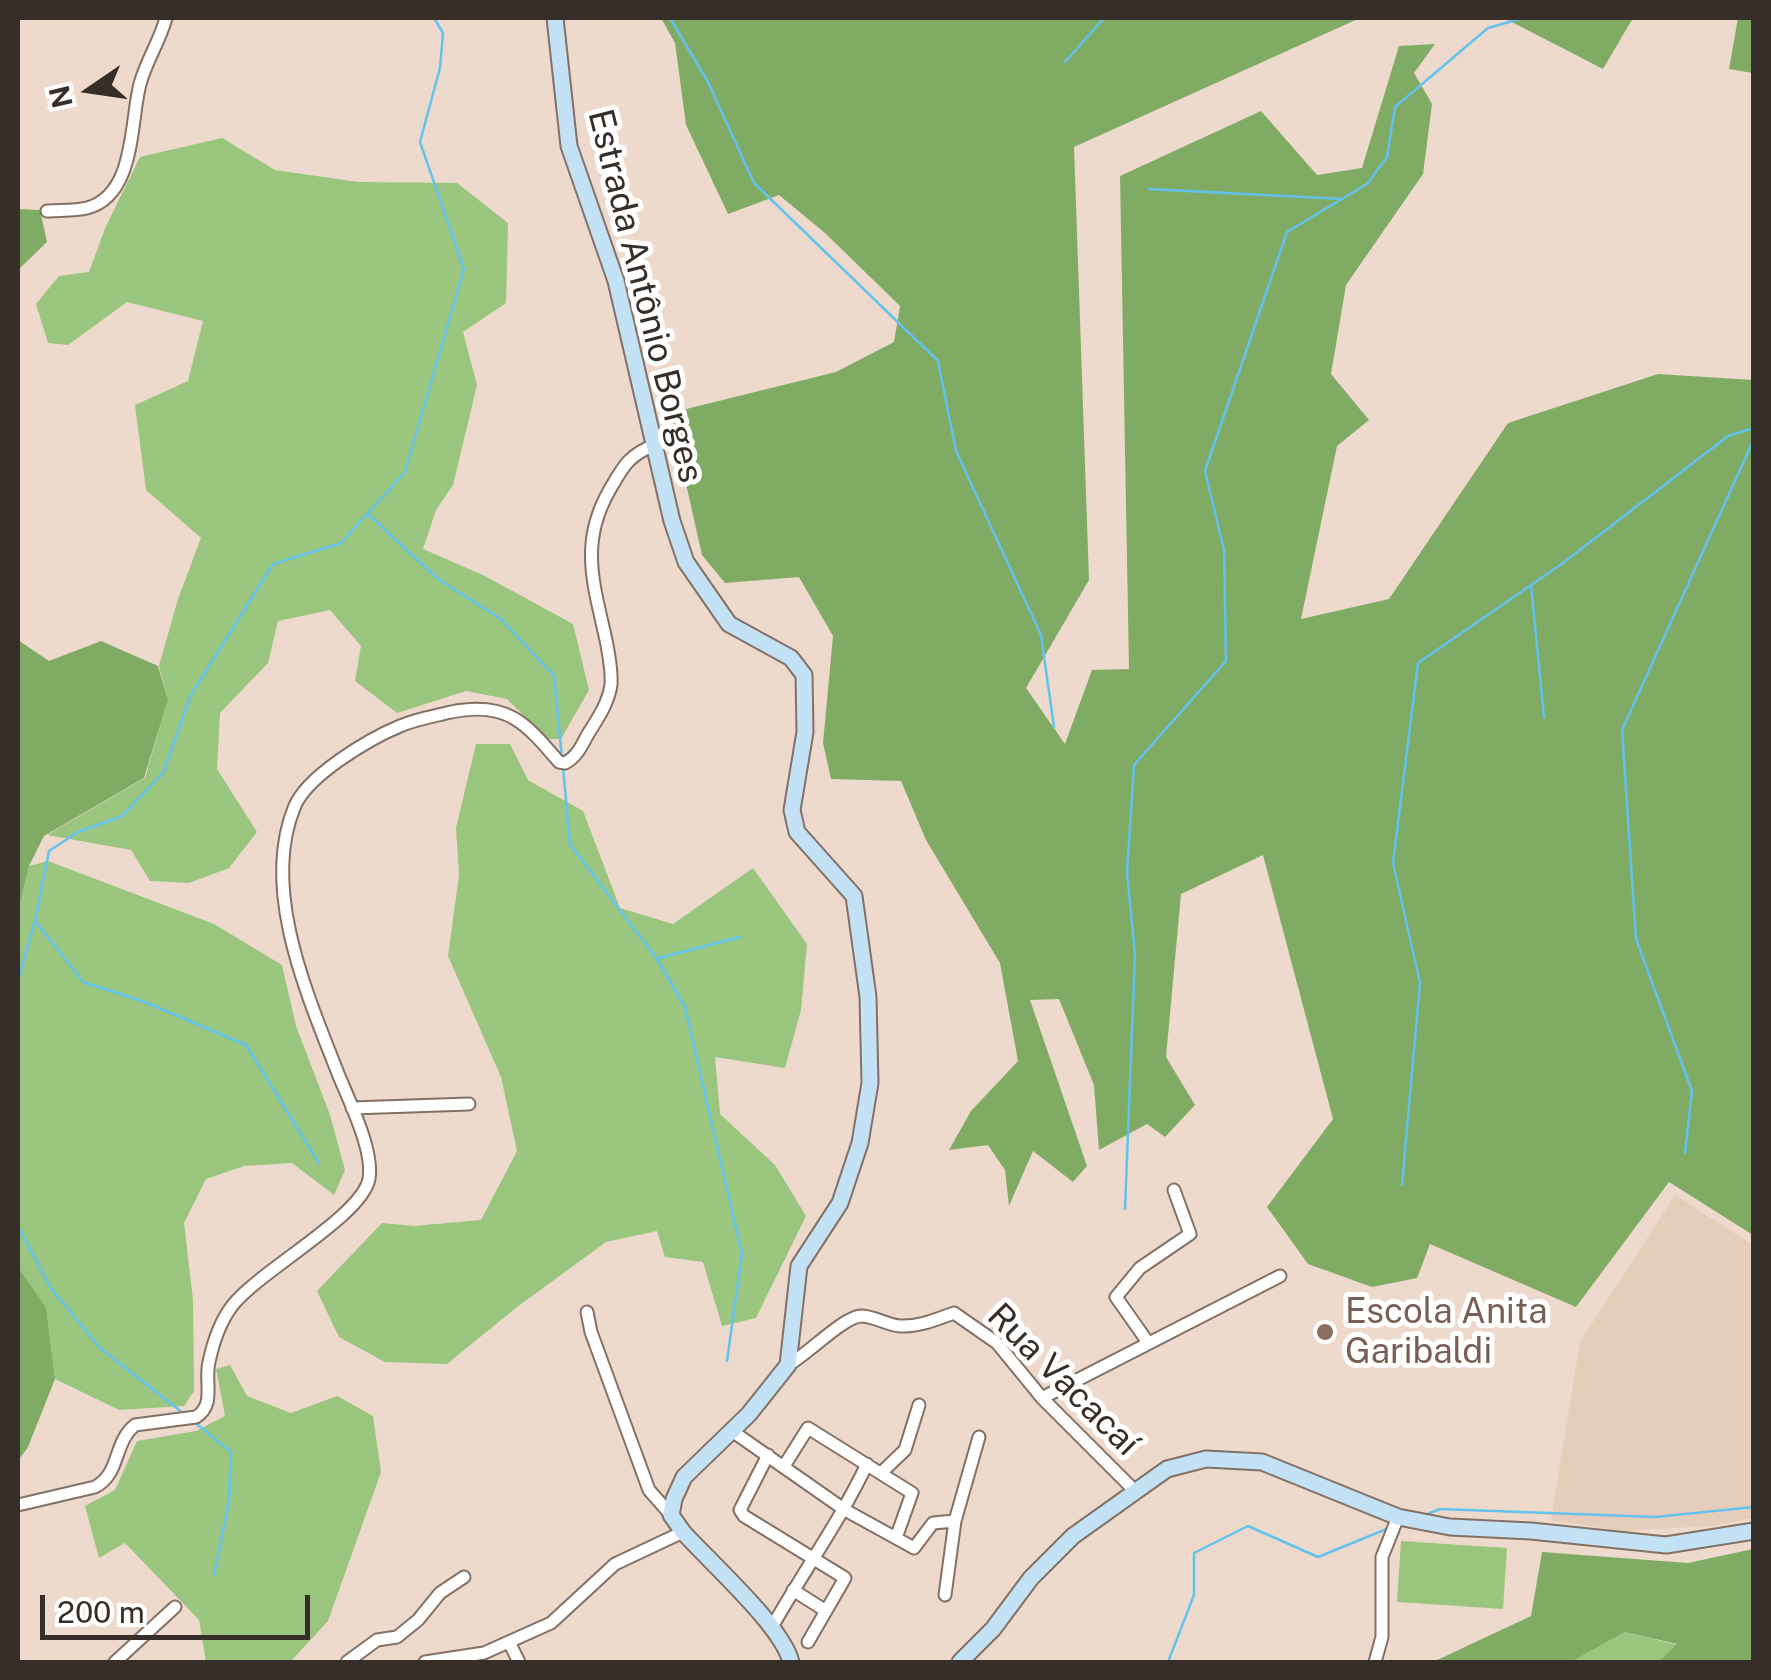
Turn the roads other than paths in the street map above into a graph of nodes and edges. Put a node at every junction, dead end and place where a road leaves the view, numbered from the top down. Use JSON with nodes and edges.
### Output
{"nodes":[{"id":1,"x":166,"y":18,"type":"edge"},
{"id":2,"x":555,"y":18,"type":"edge"},
{"id":3,"x":47,"y":211,"type":"dead end"},
{"id":4,"x":656,"y":444,"type":"junction"},
{"id":5,"x":468,"y":1104,"type":"dead end"},
{"id":6,"x":352,"y":1108,"type":"junction"},
{"id":7,"x":1174,"y":1190,"type":"dead end"},
{"id":8,"x":1280,"y":1276,"type":"dead end"},
{"id":9,"x":587,"y":1312,"type":"dead end"},
{"id":10,"x":1148,"y":1342,"type":"junction"},
{"id":11,"x":788,"y":1365,"type":"junction"},
{"id":12,"x":1042,"y":1398,"type":"junction"},
{"id":13,"x":919,"y":1406,"type":"dead end"},
{"id":14,"x":732,"y":1431,"type":"junction"},
{"id":15,"x":980,"y":1437,"type":"dead end"},
{"id":16,"x":768,"y":1455,"type":"junction"},
{"id":17,"x":867,"y":1464,"type":"junction"},
{"id":18,"x":784,"y":1466,"type":"junction"},
{"id":19,"x":881,"y":1474,"type":"junction"},
{"id":20,"x":1135,"y":1491,"type":"junction"},
{"id":21,"x":18,"y":1505,"type":"edge"},
{"id":22,"x":845,"y":1510,"type":"junction"},
{"id":23,"x":671,"y":1515,"type":"junction"},
{"id":24,"x":1408,"y":1519,"type":"junction"},
{"id":25,"x":955,"y":1521,"type":"junction"},
{"id":26,"x":1754,"y":1531,"type":"edge"},
{"id":27,"x":683,"y":1532,"type":"junction"},
{"id":28,"x":896,"y":1538,"type":"junction"},
{"id":29,"x":813,"y":1556,"type":"junction"},
{"id":30,"x":464,"y":1578,"type":"dead end"},
{"id":31,"x":793,"y":1590,"type":"junction"},
{"id":32,"x":945,"y":1595,"type":"dead end"},
{"id":33,"x":174,"y":1607,"type":"dead end"},
{"id":34,"x":826,"y":1611,"type":"junction"},
{"id":35,"x":772,"y":1628,"type":"junction"},
{"id":36,"x":808,"y":1642,"type":"dead end"},
{"id":37,"x":510,"y":1644,"type":"junction"},
{"id":38,"x":115,"y":1662,"type":"edge"},
{"id":39,"x":347,"y":1662,"type":"edge"},
{"id":40,"x":425,"y":1662,"type":"edge"},
{"id":41,"x":519,"y":1662,"type":"edge"},
{"id":42,"x":791,"y":1662,"type":"edge"},
{"id":43,"x":960,"y":1662,"type":"edge"},
{"id":44,"x":1375,"y":1662,"type":"edge"}],
"edges":[{"from":1,"to":3,"type":"street"},
{"from":2,"to":4,"type":"street","name":"Estrada Antônio Borges"},
{"from":4,"to":6,"type":"street"},
{"from":4,"to":11,"type":"street","name":"Estrada Antônio Borges"},
{"from":5,"to":6,"type":"street"},
{"from":6,"to":21,"type":"street"},
{"from":7,"to":10,"type":"street"},
{"from":8,"to":10,"type":"street"},
{"from":9,"to":23,"type":"street"},
{"from":10,"to":12,"type":"street"},
{"from":11,"to":12,"type":"street","name":"Rua Vacacaí"},
{"from":11,"to":14,"type":"street"},
{"from":12,"to":20,"type":"street","name":"Rua Vacacaí"},
{"from":13,"to":19,"type":"street"},
{"from":14,"to":16,"type":"street"},
{"from":14,"to":23,"type":"street"},
{"from":15,"to":25,"type":"street"},
{"from":16,"to":18,"type":"street"},
{"from":16,"to":29,"type":"street"},
{"from":17,"to":18,"type":"street"},
{"from":17,"to":19,"type":"street"},
{"from":17,"to":22,"type":"street"},
{"from":18,"to":22,"type":"street"},
{"from":19,"to":28,"type":"street"},
{"from":20,"to":24,"type":"street"},
{"from":20,"to":43,"type":"street"},
{"from":22,"to":28,"type":"street"},
{"from":22,"to":29,"type":"street"},
{"from":23,"to":27,"type":"street"},
{"from":24,"to":26,"type":"street"},
{"from":24,"to":44,"type":"street"},
{"from":25,"to":28,"type":"street"},
{"from":25,"to":32,"type":"street"},
{"from":27,"to":35,"type":"street"},
{"from":27,"to":37,"type":"street"},
{"from":29,"to":31,"type":"street"},
{"from":29,"to":34,"type":"street"},
{"from":30,"to":39,"type":"street"},
{"from":31,"to":34,"type":"street"},
{"from":31,"to":35,"type":"street"},
{"from":33,"to":38,"type":"street"},
{"from":34,"to":36,"type":"street"},
{"from":35,"to":42,"type":"street"},
{"from":37,"to":40,"type":"street"},
{"from":37,"to":41,"type":"street"}]}
